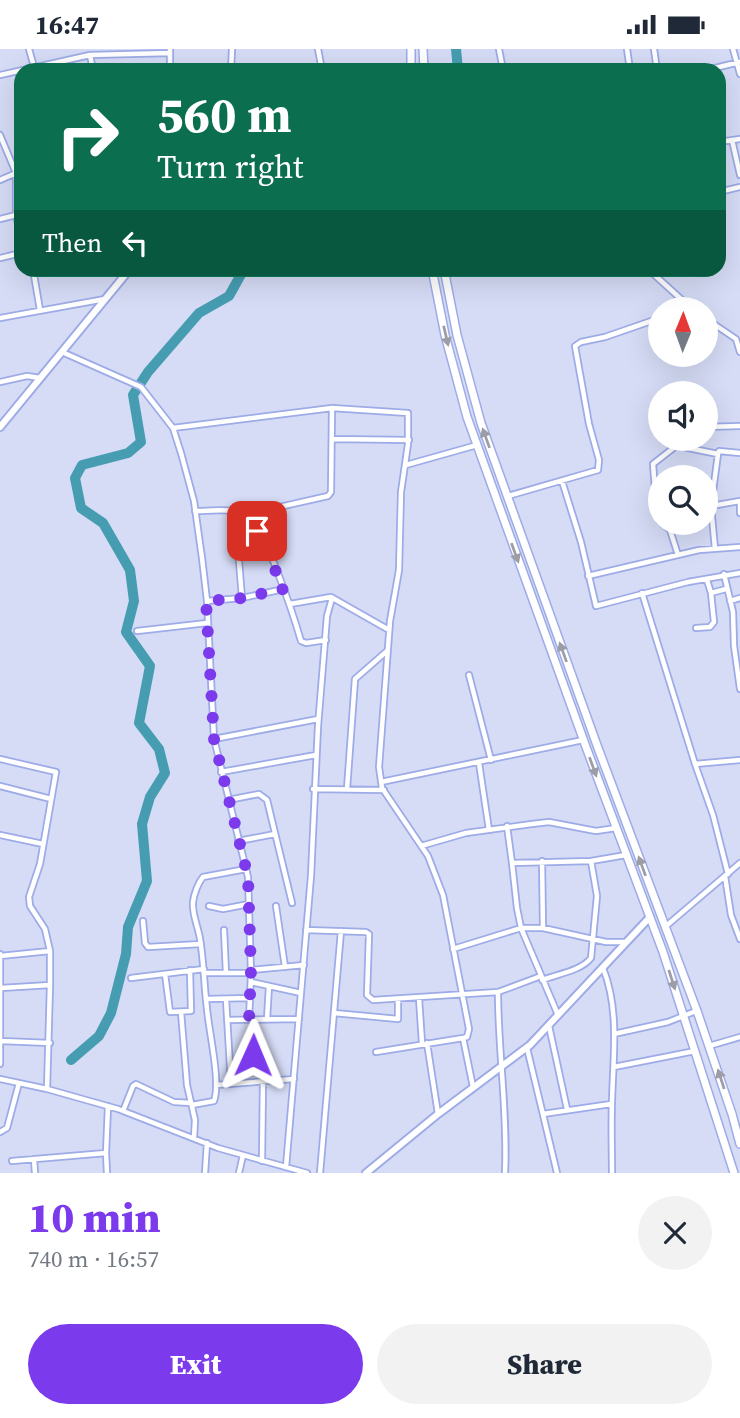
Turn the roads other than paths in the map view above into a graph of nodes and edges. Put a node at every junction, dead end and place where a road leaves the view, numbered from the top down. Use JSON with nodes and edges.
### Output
{"nodes":[{"id":1,"x":733,"y":49,"type":"edge"},
{"id":2,"x":170,"y":51,"type":"edge"},
{"id":3,"x":90,"y":55,"type":"junction"},
{"id":4,"x":738,"y":62,"type":"edge"},
{"id":5,"x":53,"y":63,"type":"edge"},
{"id":6,"x":92,"y":63,"type":"edge"},
{"id":7,"x":740,"y":73,"type":"edge"},
{"id":8,"x":0,"y":135,"type":"edge"},
{"id":9,"x":740,"y":139,"type":"edge"},
{"id":10,"x":732,"y":140,"type":"junction"},
{"id":11,"x":726,"y":141,"type":"edge"},
{"id":12,"x":14,"y":164,"type":"edge"},
{"id":13,"x":740,"y":175,"type":"edge"},
{"id":14,"x":34,"y":277,"type":"edge"},
{"id":15,"x":124,"y":277,"type":"edge"},
{"id":16,"x":434,"y":277,"type":"edge"},
{"id":17,"x":446,"y":277,"type":"edge"},
{"id":18,"x":657,"y":277,"type":"edge"},
{"id":19,"x":679,"y":297,"type":"edge"},
{"id":20,"x":106,"y":299,"type":"junction"},
{"id":21,"x":40,"y":310,"type":"junction"},
{"id":22,"x":0,"y":318,"type":"edge"},
{"id":23,"x":648,"y":322,"type":"edge"},
{"id":24,"x":718,"y":326,"type":"edge"},
{"id":25,"x":738,"y":338,"type":"edge"},
{"id":26,"x":62,"y":352,"type":"junction"},
{"id":27,"x":740,"y":352,"type":"edge"},
{"id":28,"x":40,"y":378,"type":"junction"},
{"id":29,"x":0,"y":381,"type":"edge"},
{"id":30,"x":332,"y":408,"type":"junction"},
{"id":31,"x":740,"y":426,"type":"edge"},
{"id":32,"x":0,"y":427,"type":"edge"},
{"id":33,"x":718,"y":427,"type":"edge"},
{"id":34,"x":173,"y":428,"type":"junction"},
{"id":35,"x":332,"y":439,"type":"junction"},
{"id":36,"x":409,"y":440,"type":"junction"},
{"id":37,"x":477,"y":445,"type":"junction"},
{"id":38,"x":670,"y":451,"type":"edge"},
{"id":39,"x":703,"y":451,"type":"edge"},
{"id":40,"x":740,"y":453,"type":"edge"},
{"id":41,"x":718,"y":454,"type":"junction"},
{"id":42,"x":406,"y":465,"type":"junction"},
{"id":43,"x":653,"y":465,"type":"edge"},
{"id":44,"x":717,"y":465,"type":"edge"},
{"id":45,"x":562,"y":481,"type":"junction"},
{"id":46,"x":507,"y":496,"type":"junction"},
{"id":47,"x":740,"y":503,"type":"edge"},
{"id":48,"x":718,"y":505,"type":"edge"},
{"id":49,"x":195,"y":511,"type":"junction"},
{"id":50,"x":235,"y":512,"type":"junction"},
{"id":51,"x":740,"y":513,"type":"edge"},
{"id":52,"x":243,"y":515,"type":"junction"},
{"id":53,"x":672,"y":535,"type":"edge"},
{"id":54,"x":714,"y":535,"type":"edge"},
{"id":55,"x":740,"y":547,"type":"edge"},
{"id":56,"x":715,"y":549,"type":"junction"},
{"id":57,"x":678,"y":555,"type":"junction"},
{"id":58,"x":740,"y":573,"type":"edge"},
{"id":59,"x":724,"y":574,"type":"junction"},
{"id":60,"x":589,"y":576,"type":"junction"},
{"id":61,"x":707,"y":580,"type":"junction"},
{"id":62,"x":284,"y":589,"type":"junction"},
{"id":63,"x":726,"y":589,"type":"junction"},
{"id":64,"x":642,"y":593,"type":"junction"},
{"id":65,"x":711,"y":593,"type":"junction"},
{"id":66,"x":242,"y":598,"type":"junction"},
{"id":67,"x":332,"y":598,"type":"junction"},
{"id":68,"x":740,"y":599,"type":"edge"},
{"id":69,"x":206,"y":601,"type":"junction"},
{"id":70,"x":730,"y":601,"type":"junction"},
{"id":71,"x":290,"y":604,"type":"junction"},
{"id":72,"x":207,"y":623,"type":"junction"},
{"id":73,"x":696,"y":628,"type":"dead end"},
{"id":74,"x":389,"y":630,"type":"junction"},
{"id":75,"x":136,"y":631,"type":"dead end"},
{"id":76,"x":326,"y":640,"type":"junction"},
{"id":77,"x":388,"y":651,"type":"junction"},
{"id":78,"x":469,"y":675,"type":"dead end"},
{"id":79,"x":740,"y":689,"type":"edge"},
{"id":80,"x":318,"y":719,"type":"junction"},
{"id":81,"x":214,"y":739,"type":"junction"},
{"id":82,"x":583,"y":740,"type":"junction"},
{"id":83,"x":316,"y":754,"type":"junction"},
{"id":84,"x":0,"y":759,"type":"edge"},
{"id":85,"x":740,"y":759,"type":"edge"},
{"id":86,"x":491,"y":761,"type":"junction"},
{"id":87,"x":479,"y":762,"type":"junction"},
{"id":88,"x":695,"y":764,"type":"junction"},
{"id":89,"x":221,"y":772,"type":"junction"},
{"id":90,"x":381,"y":782,"type":"junction"},
{"id":91,"x":0,"y":786,"type":"edge"},
{"id":92,"x":313,"y":789,"type":"junction"},
{"id":93,"x":347,"y":789,"type":"junction"},
{"id":94,"x":384,"y":790,"type":"junction"},
{"id":95,"x":51,"y":799,"type":"junction"},
{"id":96,"x":228,"y":800,"type":"junction"},
{"id":97,"x":506,"y":826,"type":"junction"},
{"id":98,"x":616,"y":828,"type":"junction"},
{"id":99,"x":489,"y":829,"type":"junction"},
{"id":100,"x":275,"y":834,"type":"junction"},
{"id":101,"x":0,"y":835,"type":"edge"},
{"id":102,"x":238,"y":841,"type":"junction"},
{"id":103,"x":43,"y":844,"type":"junction"},
{"id":104,"x":420,"y":846,"type":"junction"},
{"id":105,"x":626,"y":855,"type":"junction"},
{"id":106,"x":542,"y":861,"type":"junction"},
{"id":107,"x":591,"y":861,"type":"junction"},
{"id":108,"x":512,"y":863,"type":"junction"},
{"id":109,"x":740,"y":863,"type":"edge"},
{"id":110,"x":246,"y":869,"type":"junction"},
{"id":111,"x":727,"y":875,"type":"junction"},
{"id":112,"x":292,"y":903,"type":"dead end"},
{"id":113,"x":249,"y":904,"type":"junction"},
{"id":114,"x":209,"y":906,"type":"dead end"},
{"id":115,"x":276,"y":906,"type":"dead end"},
{"id":116,"x":650,"y":917,"type":"junction"},
{"id":117,"x":143,"y":921,"type":"dead end"},
{"id":118,"x":665,"y":927,"type":"junction"},
{"id":119,"x":521,"y":928,"type":"junction"},
{"id":120,"x":543,"y":928,"type":"junction"},
{"id":121,"x":224,"y":930,"type":"dead end"},
{"id":122,"x":306,"y":930,"type":"junction"},
{"id":123,"x":341,"y":931,"type":"junction"},
{"id":124,"x":740,"y":939,"type":"edge"},
{"id":125,"x":592,"y":940,"type":"junction"},
{"id":126,"x":627,"y":942,"type":"junction"},
{"id":127,"x":201,"y":944,"type":"junction"},
{"id":128,"x":453,"y":949,"type":"junction"},
{"id":129,"x":50,"y":951,"type":"junction"},
{"id":130,"x":0,"y":955,"type":"edge"},
{"id":131,"x":304,"y":965,"type":"junction"},
{"id":132,"x":285,"y":967,"type":"junction"},
{"id":133,"x":603,"y":968,"type":"junction"},
{"id":134,"x":190,"y":970,"type":"junction"},
{"id":135,"x":205,"y":971,"type":"junction"},
{"id":136,"x":251,"y":972,"type":"junction"},
{"id":137,"x":226,"y":973,"type":"junction"},
{"id":138,"x":165,"y":974,"type":"junction"},
{"id":139,"x":131,"y":978,"type":"dead end"},
{"id":140,"x":541,"y":978,"type":"junction"},
{"id":141,"x":251,"y":982,"type":"junction"},
{"id":142,"x":51,"y":985,"type":"junction"},
{"id":143,"x":269,"y":986,"type":"junction"},
{"id":144,"x":1,"y":988,"type":"edge"},
{"id":145,"x":498,"y":992,"type":"junction"},
{"id":146,"x":302,"y":993,"type":"junction"},
{"id":147,"x":462,"y":994,"type":"junction"},
{"id":148,"x":419,"y":997,"type":"junction"},
{"id":149,"x":250,"y":998,"type":"junction"},
{"id":150,"x":206,"y":999,"type":"junction"},
{"id":151,"x":226,"y":999,"type":"junction"},
{"id":152,"x":398,"y":999,"type":"junction"},
{"id":153,"x":697,"y":1011,"type":"junction"},
{"id":154,"x":181,"y":1012,"type":"junction"},
{"id":155,"x":1,"y":1013,"type":"edge"},
{"id":156,"x":334,"y":1013,"type":"junction"},
{"id":157,"x":558,"y":1016,"type":"junction"},
{"id":158,"x":684,"y":1016,"type":"junction"},
{"id":159,"x":299,"y":1019,"type":"junction"},
{"id":160,"x":227,"y":1020,"type":"junction"},
{"id":161,"x":251,"y":1020,"type":"junction"},
{"id":162,"x":267,"y":1020,"type":"junction"},
{"id":163,"x":549,"y":1026,"type":"junction"},
{"id":164,"x":614,"y":1034,"type":"junction"},
{"id":165,"x":740,"y":1037,"type":"edge"},
{"id":166,"x":463,"y":1038,"type":"junction"},
{"id":167,"x":1,"y":1041,"type":"edge"},
{"id":168,"x":50,"y":1042,"type":"junction"},
{"id":169,"x":425,"y":1043,"type":"junction"},
{"id":170,"x":709,"y":1046,"type":"junction"},
{"id":171,"x":527,"y":1048,"type":"junction"},
{"id":172,"x":696,"y":1051,"type":"junction"},
{"id":173,"x":376,"y":1052,"type":"dead end"},
{"id":174,"x":253,"y":1055,"type":"dead end"},
{"id":175,"x":0,"y":1064,"type":"edge"},
{"id":176,"x":501,"y":1067,"type":"junction"},
{"id":177,"x":614,"y":1067,"type":"junction"},
{"id":178,"x":0,"y":1079,"type":"edge"},
{"id":179,"x":294,"y":1079,"type":"junction"},
{"id":180,"x":263,"y":1080,"type":"junction"},
{"id":181,"x":19,"y":1083,"type":"junction"},
{"id":182,"x":231,"y":1084,"type":"junction"},
{"id":183,"x":216,"y":1085,"type":"junction"},
{"id":184,"x":473,"y":1087,"type":"junction"},
{"id":185,"x":47,"y":1089,"type":"junction"},
{"id":186,"x":191,"y":1104,"type":"junction"},
{"id":187,"x":611,"y":1104,"type":"junction"},
{"id":188,"x":108,"y":1106,"type":"junction"},
{"id":189,"x":567,"y":1109,"type":"junction"},
{"id":190,"x":123,"y":1111,"type":"junction"},
{"id":191,"x":438,"y":1114,"type":"junction"},
{"id":192,"x":543,"y":1114,"type":"junction"},
{"id":193,"x":0,"y":1132,"type":"edge"},
{"id":194,"x":194,"y":1138,"type":"junction"},
{"id":195,"x":207,"y":1143,"type":"junction"},
{"id":196,"x":740,"y":1144,"type":"edge"},
{"id":197,"x":106,"y":1153,"type":"junction"},
{"id":198,"x":243,"y":1155,"type":"junction"},
{"id":199,"x":34,"y":1159,"type":"junction"},
{"id":200,"x":12,"y":1161,"type":"dead end"},
{"id":201,"x":262,"y":1161,"type":"junction"},
{"id":202,"x":286,"y":1167,"type":"junction"},
{"id":203,"x":35,"y":1173,"type":"edge"},
{"id":204,"x":107,"y":1173,"type":"edge"},
{"id":205,"x":205,"y":1173,"type":"edge"},
{"id":206,"x":239,"y":1173,"type":"edge"},
{"id":207,"x":307,"y":1173,"type":"edge"},
{"id":208,"x":320,"y":1173,"type":"edge"},
{"id":209,"x":366,"y":1173,"type":"edge"},
{"id":210,"x":505,"y":1173,"type":"edge"},
{"id":211,"x":557,"y":1173,"type":"edge"},
{"id":212,"x":612,"y":1173,"type":"edge"},
{"id":213,"x":734,"y":1173,"type":"edge"}],
"edges":[{"from":1,"to":4,"type":"street"},
{"from":2,"to":3,"type":"street"},
{"from":3,"to":5,"type":"street"},
{"from":3,"to":6,"type":"street"},
{"from":4,"to":7,"type":"street"},
{"from":8,"to":12,"type":"street"},
{"from":9,"to":10,"type":"street"},
{"from":10,"to":11,"type":"street"},
{"from":10,"to":13,"type":"street"},
{"from":14,"to":21,"type":"street"},
{"from":15,"to":20,"type":"street"},
{"from":16,"to":37,"type":"main road","one_way":true},
{"from":46,"to":17,"type":"main road","one_way":true},
{"from":18,"to":19,"type":"street"},
{"from":20,"to":21,"type":"street"},
{"from":20,"to":26,"type":"street"},
{"from":21,"to":22,"type":"street"},
{"from":23,"to":45,"type":"street"},
{"from":24,"to":25,"type":"street"},
{"from":25,"to":27,"type":"street"},
{"from":26,"to":28,"type":"street"},
{"from":26,"to":34,"type":"street"},
{"from":28,"to":29,"type":"street"},
{"from":28,"to":32,"type":"street"},
{"from":30,"to":34,"type":"street"},
{"from":30,"to":35,"type":"street"},
{"from":30,"to":36,"type":"street"},
{"from":31,"to":33,"type":"street"},
{"from":34,"to":49,"type":"street"},
{"from":35,"to":36,"type":"street"},
{"from":35,"to":52,"type":"street"},
{"from":36,"to":42,"type":"street"},
{"from":37,"to":42,"type":"street"},
{"from":37,"to":82,"type":"main road","one_way":true},
{"from":38,"to":43,"type":"street"},
{"from":39,"to":41,"type":"street"},
{"from":40,"to":41,"type":"street"},
{"from":41,"to":44,"type":"street"},
{"from":42,"to":74,"type":"street"},
{"from":45,"to":46,"type":"street"},
{"from":45,"to":60,"type":"street"},
{"from":118,"to":46,"type":"main road","one_way":true},
{"from":47,"to":48,"type":"street"},
{"from":47,"to":51,"type":"street"},
{"from":49,"to":50,"type":"street"},
{"from":49,"to":69,"type":"street"},
{"from":50,"to":52,"type":"street"},
{"from":50,"to":66,"type":"street"},
{"from":52,"to":62,"type":"street"},
{"from":53,"to":57,"type":"street"},
{"from":54,"to":56,"type":"street"},
{"from":55,"to":56,"type":"street"},
{"from":56,"to":57,"type":"street"},
{"from":57,"to":60,"type":"street"},
{"from":58,"to":59,"type":"street"},
{"from":59,"to":61,"type":"street"},
{"from":59,"to":63,"type":"street"},
{"from":60,"to":64,"type":"street"},
{"from":61,"to":64,"type":"street"},
{"from":61,"to":65,"type":"street"},
{"from":62,"to":66,"type":"street"},
{"from":62,"to":71,"type":"street"},
{"from":63,"to":65,"type":"street"},
{"from":63,"to":70,"type":"street"},
{"from":64,"to":88,"type":"street"},
{"from":65,"to":73,"type":"street"},
{"from":66,"to":69,"type":"street"},
{"from":67,"to":71,"type":"street"},
{"from":67,"to":74,"type":"street"},
{"from":67,"to":76,"type":"street"},
{"from":68,"to":70,"type":"street"},
{"from":69,"to":72,"type":"street"},
{"from":70,"to":79,"type":"street"},
{"from":71,"to":76,"type":"street"},
{"from":72,"to":75,"type":"street"},
{"from":72,"to":81,"type":"street"},
{"from":74,"to":77,"type":"street"},
{"from":76,"to":80,"type":"street"},
{"from":77,"to":90,"type":"street"},
{"from":77,"to":93,"type":"street"},
{"from":78,"to":86,"type":"street"},
{"from":80,"to":81,"type":"street"},
{"from":80,"to":83,"type":"street"},
{"from":81,"to":89,"type":"street"},
{"from":82,"to":86,"type":"street"},
{"from":82,"to":98,"type":"main road","one_way":true},
{"from":83,"to":89,"type":"street"},
{"from":83,"to":92,"type":"street"},
{"from":84,"to":95,"type":"street"},
{"from":85,"to":88,"type":"street"},
{"from":86,"to":87,"type":"street"},
{"from":87,"to":90,"type":"street"},
{"from":87,"to":99,"type":"street"},
{"from":88,"to":111,"type":"street"},
{"from":89,"to":96,"type":"street"},
{"from":90,"to":94,"type":"street"},
{"from":91,"to":95,"type":"street"},
{"from":92,"to":93,"type":"street"},
{"from":92,"to":122,"type":"street"},
{"from":93,"to":94,"type":"street"},
{"from":94,"to":104,"type":"street"},
{"from":95,"to":103,"type":"street"},
{"from":96,"to":100,"type":"street"},
{"from":96,"to":102,"type":"street"},
{"from":97,"to":98,"type":"street"},
{"from":97,"to":99,"type":"street"},
{"from":97,"to":108,"type":"street"},
{"from":98,"to":105,"type":"main road"},
{"from":99,"to":104,"type":"street"},
{"from":100,"to":102,"type":"street"},
{"from":100,"to":112,"type":"street"},
{"from":101,"to":103,"type":"street"},
{"from":102,"to":110,"type":"street"},
{"from":103,"to":129,"type":"street"},
{"from":104,"to":128,"type":"street"},
{"from":105,"to":107,"type":"street"},
{"from":105,"to":116,"type":"main road"},
{"from":106,"to":107,"type":"street"},
{"from":106,"to":108,"type":"street"},
{"from":106,"to":120,"type":"street"},
{"from":107,"to":125,"type":"street"},
{"from":108,"to":119,"type":"street"},
{"from":109,"to":111,"type":"street"},
{"from":110,"to":113,"type":"street"},
{"from":110,"to":127,"type":"street"},
{"from":111,"to":118,"type":"street"},
{"from":111,"to":124,"type":"street"},
{"from":113,"to":114,"type":"street"},
{"from":113,"to":136,"type":"street"},
{"from":115,"to":132,"type":"street"},
{"from":116,"to":126,"type":"street"},
{"from":116,"to":158,"type":"main road","one_way":true},
{"from":117,"to":127,"type":"street"},
{"from":118,"to":153,"type":"main road"},
{"from":119,"to":120,"type":"street"},
{"from":119,"to":128,"type":"street"},
{"from":119,"to":140,"type":"street"},
{"from":120,"to":125,"type":"street"},
{"from":121,"to":137,"type":"street"},
{"from":122,"to":123,"type":"street"},
{"from":122,"to":131,"type":"street"},
{"from":123,"to":152,"type":"street"},
{"from":123,"to":156,"type":"street"},
{"from":125,"to":126,"type":"street"},
{"from":125,"to":140,"type":"street"},
{"from":126,"to":133,"type":"street"},
{"from":127,"to":135,"type":"street"},
{"from":128,"to":147,"type":"street"},
{"from":129,"to":130,"type":"street"},
{"from":129,"to":142,"type":"street"},
{"from":130,"to":144,"type":"street"},
{"from":131,"to":132,"type":"street"},
{"from":131,"to":146,"type":"street"},
{"from":132,"to":136,"type":"street"},
{"from":133,"to":157,"type":"street"},
{"from":133,"to":164,"type":"street"},
{"from":134,"to":135,"type":"street"},
{"from":134,"to":138,"type":"street"},
{"from":134,"to":154,"type":"street"},
{"from":135,"to":137,"type":"street"},
{"from":135,"to":150,"type":"street"},
{"from":136,"to":137,"type":"street"},
{"from":136,"to":141,"type":"street"},
{"from":138,"to":139,"type":"street"},
{"from":138,"to":154,"type":"street"},
{"from":140,"to":145,"type":"street"},
{"from":140,"to":157,"type":"street"},
{"from":141,"to":143,"type":"street"},
{"from":141,"to":149,"type":"street"},
{"from":142,"to":144,"type":"street"},
{"from":142,"to":168,"type":"street"},
{"from":143,"to":146,"type":"street"},
{"from":143,"to":162,"type":"street"},
{"from":144,"to":155,"type":"street"},
{"from":145,"to":147,"type":"street"},
{"from":145,"to":176,"type":"street"},
{"from":146,"to":159,"type":"street"},
{"from":147,"to":148,"type":"street"},
{"from":147,"to":166,"type":"street"},
{"from":148,"to":152,"type":"street"},
{"from":148,"to":169,"type":"street"},
{"from":149,"to":151,"type":"street"},
{"from":149,"to":161,"type":"street"},
{"from":150,"to":151,"type":"street"},
{"from":150,"to":183,"type":"street"},
{"from":151,"to":160,"type":"street"},
{"from":152,"to":156,"type":"street"},
{"from":153,"to":158,"type":"street"},
{"from":153,"to":170,"type":"main road"},
{"from":154,"to":186,"type":"street"},
{"from":155,"to":167,"type":"street"},
{"from":156,"to":208,"type":"street"},
{"from":157,"to":163,"type":"street"},
{"from":158,"to":164,"type":"street"},
{"from":158,"to":172,"type":"main road"},
{"from":159,"to":162,"type":"street"},
{"from":159,"to":179,"type":"street"},
{"from":160,"to":161,"type":"street"},
{"from":160,"to":182,"type":"street"},
{"from":161,"to":162,"type":"street"},
{"from":161,"to":174,"type":"street"},
{"from":163,"to":171,"type":"street"},
{"from":163,"to":189,"type":"street"},
{"from":164,"to":177,"type":"street"},
{"from":165,"to":170,"type":"street"},
{"from":166,"to":169,"type":"street"},
{"from":166,"to":184,"type":"street"},
{"from":167,"to":168,"type":"street"},
{"from":167,"to":175,"type":"street"},
{"from":168,"to":185,"type":"street"},
{"from":169,"to":173,"type":"street"},
{"from":169,"to":191,"type":"street"},
{"from":196,"to":170,"type":"main road","one_way":true},
{"from":171,"to":176,"type":"street"},
{"from":171,"to":192,"type":"street"},
{"from":172,"to":177,"type":"street"},
{"from":172,"to":213,"type":"main road"},
{"from":176,"to":184,"type":"street"},
{"from":176,"to":210,"type":"street"},
{"from":177,"to":187,"type":"street"},
{"from":178,"to":181,"type":"street"},
{"from":179,"to":180,"type":"street"},
{"from":179,"to":202,"type":"street"},
{"from":180,"to":182,"type":"street"},
{"from":180,"to":201,"type":"street"},
{"from":181,"to":185,"type":"street"},
{"from":181,"to":193,"type":"street"},
{"from":182,"to":183,"type":"street"},
{"from":183,"to":186,"type":"street"},
{"from":184,"to":191,"type":"street"},
{"from":185,"to":188,"type":"street"},
{"from":186,"to":190,"type":"street"},
{"from":186,"to":194,"type":"street"},
{"from":187,"to":189,"type":"street"},
{"from":187,"to":212,"type":"street"},
{"from":188,"to":190,"type":"street"},
{"from":188,"to":197,"type":"street"},
{"from":189,"to":192,"type":"street"},
{"from":190,"to":194,"type":"street"},
{"from":191,"to":209,"type":"street"},
{"from":192,"to":211,"type":"street"},
{"from":194,"to":195,"type":"street"},
{"from":195,"to":198,"type":"street"},
{"from":195,"to":205,"type":"street"},
{"from":197,"to":199,"type":"street"},
{"from":197,"to":204,"type":"street"},
{"from":198,"to":201,"type":"street"},
{"from":198,"to":206,"type":"street"},
{"from":199,"to":200,"type":"street"},
{"from":199,"to":203,"type":"street"},
{"from":201,"to":202,"type":"street"},
{"from":202,"to":207,"type":"street"}]}
